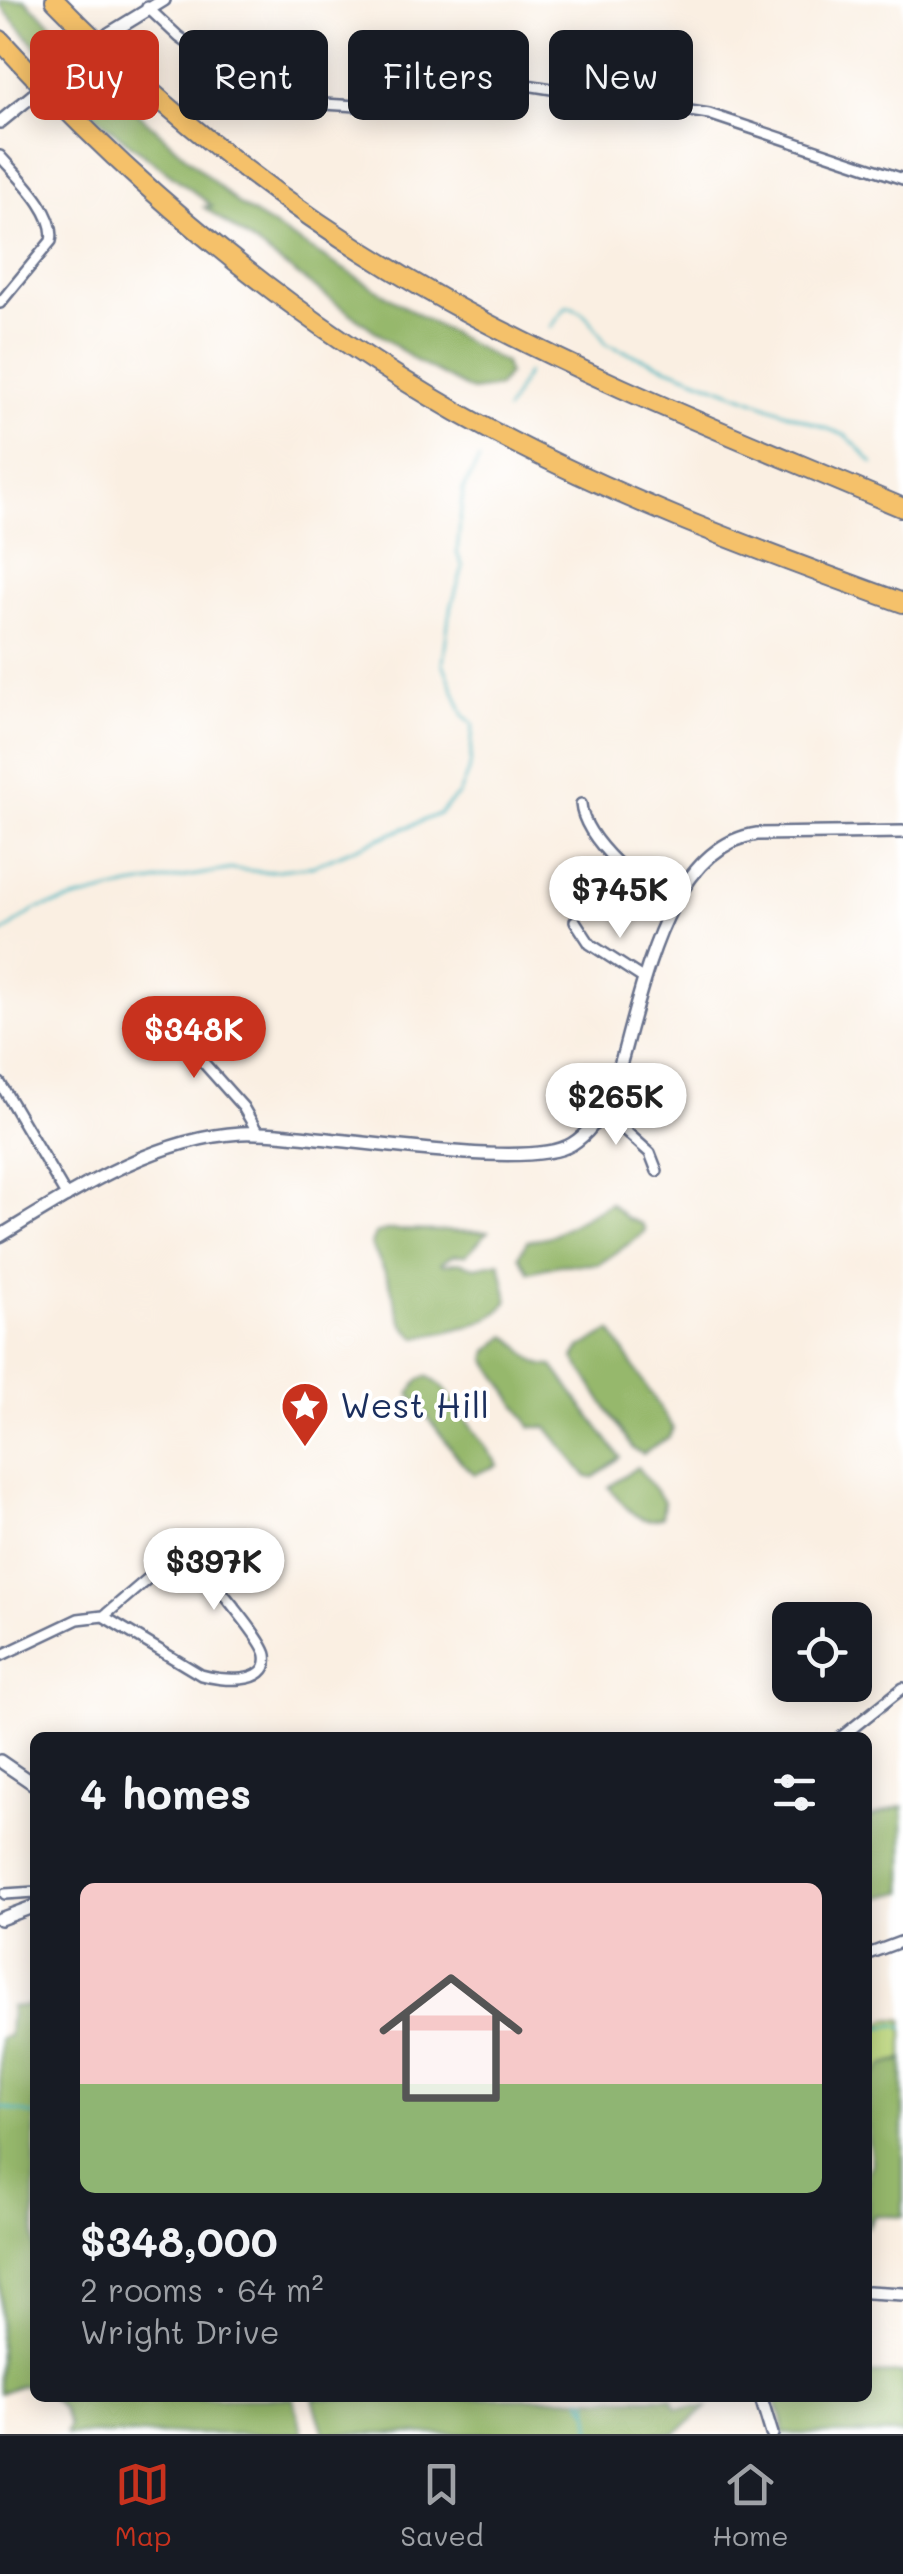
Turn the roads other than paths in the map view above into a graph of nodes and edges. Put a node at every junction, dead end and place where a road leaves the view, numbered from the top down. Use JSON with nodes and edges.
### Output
{"nodes":[{"id":1,"x":56,"y":0,"type":"edge"},
{"id":2,"x":164,"y":0,"type":"edge"},
{"id":3,"x":144,"y":4,"type":"edge"},
{"id":4,"x":0,"y":40,"type":"edge"},
{"id":5,"x":0,"y":122,"type":"edge"},
{"id":6,"x":0,"y":156,"type":"edge"},
{"id":7,"x":903,"y":180,"type":"edge"},
{"id":8,"x":0,"y":304,"type":"edge"},
{"id":9,"x":903,"y":508,"type":"edge"},
{"id":10,"x":903,"y":603,"type":"edge"},
{"id":11,"x":581,"y":804,"type":"dead end"},
{"id":12,"x":903,"y":832,"type":"edge"},
{"id":13,"x":674,"y":908,"type":"junction"},
{"id":14,"x":576,"y":921,"type":"dead end"},
{"id":15,"x":644,"y":980,"type":"junction"},
{"id":16,"x":140,"y":1010,"type":"dead end"},
{"id":17,"x":0,"y":1083,"type":"edge"},
{"id":18,"x":602,"y":1110,"type":"junction"},
{"id":19,"x":258,"y":1132,"type":"junction"},
{"id":20,"x":657,"y":1171,"type":"dead end"},
{"id":21,"x":67,"y":1197,"type":"junction"},
{"id":22,"x":0,"y":1236,"type":"edge"},
{"id":23,"x":104,"y":1616,"type":"junction"},
{"id":24,"x":0,"y":1656,"type":"edge"},
{"id":25,"x":903,"y":1688,"type":"edge"},
{"id":26,"x":848,"y":1732,"type":"edge"},
{"id":27,"x":0,"y":1760,"type":"edge"},
{"id":28,"x":30,"y":1781,"type":"edge"},
{"id":29,"x":30,"y":1892,"type":"edge"},
{"id":30,"x":5,"y":1894,"type":"dead end"},
{"id":31,"x":30,"y":1908,"type":"edge"},
{"id":32,"x":0,"y":1918,"type":"edge"},
{"id":33,"x":903,"y":1941,"type":"edge"},
{"id":34,"x":872,"y":1953,"type":"edge"},
{"id":35,"x":872,"y":2292,"type":"edge"},
{"id":36,"x":903,"y":2294,"type":"edge"},
{"id":37,"x":762,"y":2402,"type":"edge"},
{"id":38,"x":772,"y":2434,"type":"edge"}],
"edges":[{"from":1,"to":9,"type":"highway"},
{"from":2,"to":3,"type":"street"},
{"from":3,"to":5,"type":"street","bridge":true},
{"from":3,"to":7,"type":"street"},
{"from":4,"to":10,"type":"highway"},
{"from":6,"to":8,"type":"street"},
{"from":11,"to":13,"type":"street"},
{"from":12,"to":13,"type":"street"},
{"from":13,"to":15,"type":"street"},
{"from":14,"to":15,"type":"street"},
{"from":15,"to":18,"type":"street"},
{"from":16,"to":19,"type":"street"},
{"from":17,"to":21,"type":"street"},
{"from":18,"to":19,"type":"street"},
{"from":18,"to":20,"type":"street"},
{"from":19,"to":21,"type":"street"},
{"from":21,"to":22,"type":"street"},
{"from":23,"to":23,"type":"street"},
{"from":23,"to":24,"type":"street"},
{"from":25,"to":26,"type":"street"},
{"from":27,"to":28,"type":"street"},
{"from":29,"to":30,"type":"street"},
{"from":31,"to":32,"type":"street"},
{"from":33,"to":34,"type":"street"},
{"from":35,"to":36,"type":"street"},
{"from":37,"to":38,"type":"street"}]}
